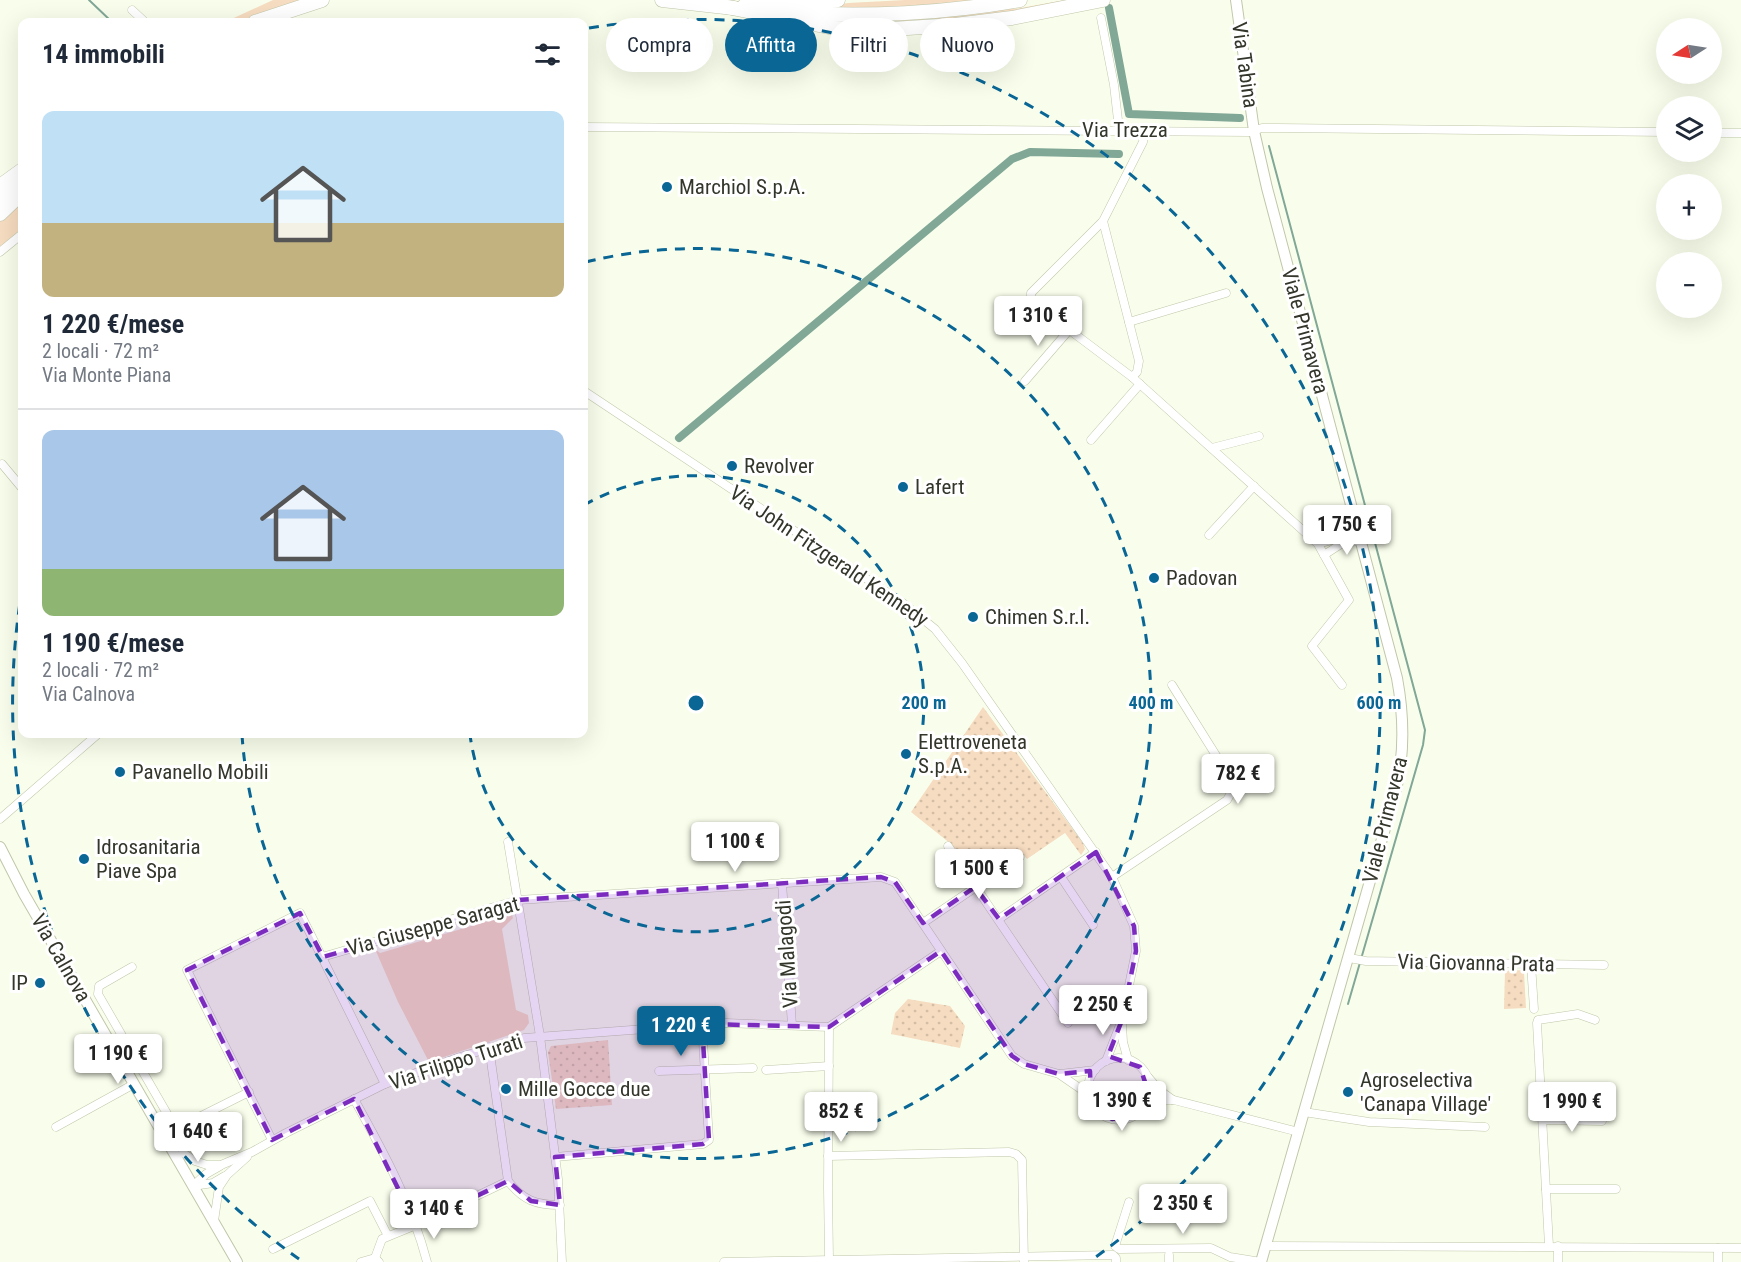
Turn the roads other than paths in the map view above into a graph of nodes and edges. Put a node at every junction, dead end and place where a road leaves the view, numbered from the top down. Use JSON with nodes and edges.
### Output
{"nodes":[{"id":1,"x":322,"y":0,"type":"edge"},
{"id":2,"x":662,"y":0,"type":"edge"},
{"id":3,"x":838,"y":0,"type":"edge"},
{"id":4,"x":1103,"y":0,"type":"edge"},
{"id":5,"x":1236,"y":0,"type":"edge"},
{"id":6,"x":1016,"y":1,"type":"edge"},
{"id":7,"x":727,"y":7,"type":"junction"},
{"id":8,"x":132,"y":10,"type":"dead end"},
{"id":9,"x":141,"y":18,"type":"edge"},
{"id":10,"x":267,"y":18,"type":"edge"},
{"id":11,"x":1101,"y":18,"type":"dead end"},
{"id":12,"x":588,"y":127,"type":"edge"},
{"id":13,"x":1119,"y":129,"type":"junction"},
{"id":14,"x":1144,"y":129,"type":"junction"},
{"id":15,"x":1254,"y":130,"type":"junction"},
{"id":16,"x":1656,"y":132,"type":"edge"},
{"id":17,"x":1722,"y":133,"type":"edge"},
{"id":18,"x":1741,"y":133,"type":"edge"},
{"id":19,"x":18,"y":173,"type":"edge"},
{"id":20,"x":18,"y":185,"type":"edge"},
{"id":21,"x":0,"y":186,"type":"edge"},
{"id":22,"x":18,"y":198,"type":"edge"},
{"id":23,"x":0,"y":200,"type":"edge"},
{"id":24,"x":0,"y":214,"type":"edge"},
{"id":25,"x":1103,"y":221,"type":"junction"},
{"id":26,"x":18,"y":237,"type":"edge"},
{"id":27,"x":0,"y":252,"type":"edge"},
{"id":28,"x":1226,"y":293,"type":"dead end"},
{"id":29,"x":1130,"y":322,"type":"junction"},
{"id":30,"x":1070,"y":329,"type":"junction"},
{"id":31,"x":1132,"y":377,"type":"junction"},
{"id":32,"x":1025,"y":381,"type":"dead end"},
{"id":33,"x":1140,"y":384,"type":"junction"},
{"id":34,"x":588,"y":395,"type":"edge"},
{"id":35,"x":1259,"y":436,"type":"dead end"},
{"id":36,"x":1091,"y":440,"type":"dead end"},
{"id":37,"x":1212,"y":448,"type":"junction"},
{"id":38,"x":2,"y":464,"type":"dead end"},
{"id":39,"x":18,"y":483,"type":"edge"},
{"id":40,"x":1254,"y":486,"type":"junction"},
{"id":41,"x":1357,"y":522,"type":"junction"},
{"id":42,"x":1209,"y":535,"type":"dead end"},
{"id":43,"x":1361,"y":540,"type":"junction"},
{"id":44,"x":1317,"y":544,"type":"junction"},
{"id":45,"x":1324,"y":555,"type":"junction"},
{"id":46,"x":1342,"y":685,"type":"dead end"},
{"id":47,"x":1172,"y":686,"type":"dead end"},
{"id":48,"x":93,"y":738,"type":"edge"},
{"id":49,"x":0,"y":819,"type":"edge"},
{"id":50,"x":508,"y":842,"type":"dead end"},
{"id":51,"x":948,"y":846,"type":"dead end"},
{"id":52,"x":0,"y":847,"type":"edge"},
{"id":53,"x":1096,"y":852,"type":"junction"},
{"id":54,"x":0,"y":853,"type":"edge"},
{"id":55,"x":1020,"y":857,"type":"dead end"},
{"id":56,"x":0,"y":860,"type":"edge"},
{"id":57,"x":10,"y":866,"type":"junction"},
{"id":58,"x":1061,"y":877,"type":"junction"},
{"id":59,"x":1112,"y":877,"type":"junction"},
{"id":60,"x":782,"y":883,"type":"junction"},
{"id":61,"x":975,"y":887,"type":"junction"},
{"id":62,"x":24,"y":894,"type":"junction"},
{"id":63,"x":518,"y":900,"type":"junction"},
{"id":64,"x":999,"y":919,"type":"junction"},
{"id":65,"x":923,"y":923,"type":"junction"},
{"id":66,"x":1093,"y":926,"type":"dead end"},
{"id":67,"x":940,"y":951,"type":"junction"},
{"id":68,"x":322,"y":957,"type":"junction"},
{"id":69,"x":1351,"y":958,"type":"junction"},
{"id":70,"x":1531,"y":964,"type":"junction"},
{"id":71,"x":1604,"y":965,"type":"dead end"},
{"id":72,"x":132,"y":967,"type":"dead end"},
{"id":73,"x":1534,"y":1009,"type":"dead end"},
{"id":74,"x":1122,"y":1020,"type":"junction"},
{"id":75,"x":1595,"y":1020,"type":"dead end"},
{"id":76,"x":1068,"y":1023,"type":"dead end"},
{"id":77,"x":702,"y":1024,"type":"junction"},
{"id":78,"x":792,"y":1025,"type":"junction"},
{"id":79,"x":829,"y":1027,"type":"junction"},
{"id":80,"x":540,"y":1036,"type":"junction"},
{"id":81,"x":489,"y":1047,"type":"junction"},
{"id":82,"x":1128,"y":1060,"type":"junction"},
{"id":83,"x":1106,"y":1061,"type":"junction"},
{"id":84,"x":829,"y":1066,"type":"junction"},
{"id":85,"x":753,"y":1068,"type":"dead end"},
{"id":86,"x":705,"y":1069,"type":"junction"},
{"id":87,"x":765,"y":1070,"type":"dead end"},
{"id":88,"x":1095,"y":1070,"type":"junction"},
{"id":89,"x":659,"y":1071,"type":"dead end"},
{"id":90,"x":1059,"y":1074,"type":"junction"},
{"id":91,"x":1145,"y":1074,"type":"junction"},
{"id":92,"x":134,"y":1084,"type":"junction"},
{"id":93,"x":385,"y":1084,"type":"junction"},
{"id":94,"x":249,"y":1092,"type":"junction"},
{"id":95,"x":1088,"y":1094,"type":"junction"},
{"id":96,"x":354,"y":1099,"type":"junction"},
{"id":97,"x":1174,"y":1100,"type":"junction"},
{"id":98,"x":1145,"y":1105,"type":"junction"},
{"id":99,"x":1304,"y":1112,"type":"junction"},
{"id":100,"x":1543,"y":1120,"type":"junction"},
{"id":101,"x":1602,"y":1122,"type":"dead end"},
{"id":102,"x":56,"y":1127,"type":"dead end"},
{"id":103,"x":1485,"y":1127,"type":"dead end"},
{"id":104,"x":1299,"y":1132,"type":"junction"},
{"id":105,"x":272,"y":1140,"type":"junction"},
{"id":106,"x":172,"y":1149,"type":"junction"},
{"id":107,"x":252,"y":1152,"type":"junction"},
{"id":108,"x":828,"y":1156,"type":"junction"},
{"id":109,"x":555,"y":1157,"type":"junction"},
{"id":110,"x":221,"y":1165,"type":"junction"},
{"id":111,"x":227,"y":1175,"type":"junction"},
{"id":112,"x":508,"y":1181,"type":"junction"},
{"id":113,"x":193,"y":1186,"type":"junction"},
{"id":114,"x":1546,"y":1189,"type":"junction"},
{"id":115,"x":1616,"y":1189,"type":"dead end"},
{"id":116,"x":1129,"y":1202,"type":"dead end"},
{"id":117,"x":560,"y":1205,"type":"junction"},
{"id":118,"x":214,"y":1221,"type":"junction"},
{"id":119,"x":416,"y":1225,"type":"junction"},
{"id":120,"x":385,"y":1238,"type":"junction"},
{"id":121,"x":1266,"y":1246,"type":"junction"},
{"id":122,"x":1554,"y":1246,"type":"junction"},
{"id":123,"x":1718,"y":1248,"type":"junction"},
{"id":124,"x":1741,"y":1248,"type":"edge"},
{"id":125,"x":273,"y":1249,"type":"dead end"},
{"id":126,"x":1068,"y":1258,"type":"edge"},
{"id":127,"x":1024,"y":1259,"type":"edge"},
{"id":128,"x":377,"y":1260,"type":"edge"},
{"id":129,"x":830,"y":1260,"type":"junction"},
{"id":130,"x":237,"y":1262,"type":"edge"},
{"id":131,"x":361,"y":1262,"type":"edge"},
{"id":132,"x":427,"y":1262,"type":"edge"},
{"id":133,"x":562,"y":1262,"type":"edge"},
{"id":134,"x":724,"y":1262,"type":"edge"},
{"id":135,"x":1116,"y":1262,"type":"edge"},
{"id":136,"x":1261,"y":1262,"type":"edge"},
{"id":137,"x":1558,"y":1262,"type":"edge"},
{"id":138,"x":1718,"y":1262,"type":"edge"}],
"edges":[{"from":1,"to":10,"type":"highway"},
{"from":2,"to":7,"type":"highway"},
{"from":3,"to":7,"type":"highway"},
{"from":4,"to":7,"type":"highway"},
{"from":5,"to":15,"type":"main road","name":"Via Tabina"},
{"from":6,"to":7,"type":"highway"},
{"from":8,"to":9,"type":"street"},
{"from":11,"to":13,"type":"street"},
{"from":12,"to":13,"type":"street","name":"Via Trezza"},
{"from":13,"to":14,"type":"street","name":"Via Trezza"},
{"from":14,"to":15,"type":"street","name":"Via Trezza"},
{"from":14,"to":25,"type":"street"},
{"from":15,"to":16,"type":"street","name":"Via Trezza"},
{"from":15,"to":41,"type":"main road","name":"Viale Primavera"},
{"from":17,"to":18,"type":"street"},
{"from":19,"to":21,"type":"highway"},
{"from":20,"to":23,"type":"highway"},
{"from":22,"to":24,"type":"highway"},
{"from":25,"to":29,"type":"street"},
{"from":25,"to":30,"type":"street"},
{"from":26,"to":27,"type":"street"},
{"from":28,"to":29,"type":"street"},
{"from":29,"to":31,"type":"street"},
{"from":30,"to":31,"type":"street"},
{"from":30,"to":32,"type":"street"},
{"from":31,"to":33,"type":"street"},
{"from":33,"to":36,"type":"street"},
{"from":33,"to":37,"type":"street"},
{"from":34,"to":53,"type":"street","name":"Via John Fitzgerald Kennedy"},
{"from":35,"to":37,"type":"street"},
{"from":37,"to":40,"type":"street"},
{"from":38,"to":39,"type":"street"},
{"from":40,"to":42,"type":"street"},
{"from":40,"to":44,"type":"street"},
{"from":41,"to":43,"type":"main road","name":"Viale Primavera"},
{"from":41,"to":44,"type":"street"},
{"from":43,"to":45,"type":"street"},
{"from":43,"to":69,"type":"main road","name":"Viale Primavera"},
{"from":44,"to":45,"type":"street"},
{"from":45,"to":46,"type":"street"},
{"from":47,"to":59,"type":"street"},
{"from":48,"to":49,"type":"street"},
{"from":50,"to":63,"type":"street"},
{"from":51,"to":61,"type":"street"},
{"from":52,"to":57,"type":"main road","name":"Via Calnova"},
{"from":53,"to":58,"type":"street"},
{"from":53,"to":59,"type":"street","name":"Via John Fitzgerald Kennedy"},
{"from":54,"to":57,"type":"street","name":"Via Calnova"},
{"from":55,"to":61,"type":"street"},
{"from":56,"to":62,"type":"main road","name":"Via Calnova"},
{"from":57,"to":62,"type":"main road","name":"Via Calnova"},
{"from":58,"to":64,"type":"street"},
{"from":58,"to":66,"type":"street"},
{"from":59,"to":74,"type":"street","name":"Via John Fitzgerald Kennedy"},
{"from":60,"to":63,"type":"street","name":"Via Giuseppe Saragat"},
{"from":60,"to":65,"type":"street","name":"Via Giuseppe Saragat"},
{"from":60,"to":78,"type":"street","name":"Via Malagodi"},
{"from":61,"to":64,"type":"street"},
{"from":61,"to":65,"type":"street"},
{"from":62,"to":92,"type":"main road","name":"Via Calnova"},
{"from":63,"to":68,"type":"street","name":"Via Giuseppe Saragat"},
{"from":63,"to":80,"type":"street"},
{"from":64,"to":76,"type":"street"},
{"from":65,"to":67,"type":"street","name":"Via Giuseppe Saragat"},
{"from":67,"to":79,"type":"street"},
{"from":67,"to":90,"type":"street","name":"Via Giuseppe Saragat"},
{"from":68,"to":93,"type":"street"},
{"from":68,"to":94,"type":"street"},
{"from":69,"to":70,"type":"street","name":"Via Giovanna Prata"},
{"from":69,"to":99,"type":"main road","name":"Viale Primavera"},
{"from":70,"to":71,"type":"street","name":"Via Giovanna Prata"},
{"from":70,"to":73,"type":"street"},
{"from":72,"to":94,"type":"street"},
{"from":74,"to":82,"type":"street","name":"Via John Fitzgerald Kennedy"},
{"from":74,"to":83,"type":"street","name":"Via John Fitzgerald Kennedy"},
{"from":75,"to":100,"type":"street"},
{"from":77,"to":78,"type":"street","name":"Via Filippo Turati"},
{"from":77,"to":80,"type":"street","name":"Via Filippo Turati"},
{"from":77,"to":86,"type":"street"},
{"from":78,"to":79,"type":"street","name":"Via Filippo Turati"},
{"from":79,"to":84,"type":"street"},
{"from":80,"to":81,"type":"street","name":"Via Filippo Turati"},
{"from":80,"to":109,"type":"street"},
{"from":81,"to":93,"type":"street","name":"Via Filippo Turati"},
{"from":81,"to":112,"type":"street"},
{"from":82,"to":83,"type":"street"},
{"from":82,"to":91,"type":"street"},
{"from":83,"to":88,"type":"street","name":"Via John Fitzgerald Kennedy"},
{"from":84,"to":87,"type":"street"},
{"from":84,"to":108,"type":"street"},
{"from":85,"to":86,"type":"street"},
{"from":86,"to":89,"type":"street"},
{"from":86,"to":109,"type":"street"},
{"from":88,"to":90,"type":"street","name":"Via Giuseppe Saragat"},
{"from":88,"to":95,"type":"street"},
{"from":90,"to":95,"type":"street","name":"Via Giuseppe Saragat"},
{"from":91,"to":97,"type":"street"},
{"from":91,"to":98,"type":"street"},
{"from":92,"to":102,"type":"street"},
{"from":92,"to":106,"type":"main road","name":"Via Calnova"},
{"from":93,"to":96,"type":"street","name":"Via Filippo Turati"},
{"from":94,"to":105,"type":"street"},
{"from":95,"to":98,"type":"street"},
{"from":96,"to":105,"type":"street","name":"Via Filippo Turati"},
{"from":96,"to":119,"type":"street"},
{"from":97,"to":98,"type":"street"},
{"from":97,"to":104,"type":"street"},
{"from":99,"to":103,"type":"street"},
{"from":99,"to":104,"type":"main road","name":"Viale Primavera"},
{"from":100,"to":101,"type":"street"},
{"from":100,"to":114,"type":"street"},
{"from":104,"to":121,"type":"main road","name":"Viale Primavera"},
{"from":105,"to":107,"type":"street","name":"Via Filippo Turati"},
{"from":106,"to":110,"type":"street"},
{"from":106,"to":113,"type":"main road","name":"Via Calnova"},
{"from":107,"to":110,"type":"street","name":"Via Filippo Turati"},
{"from":107,"to":111,"type":"street","name":"Via Filippo Turati"},
{"from":108,"to":127,"type":"street"},
{"from":108,"to":129,"type":"street"},
{"from":109,"to":117,"type":"street"},
{"from":110,"to":113,"type":"street","name":"Via Filippo Turati"},
{"from":111,"to":113,"type":"street","name":"Via Filippo Turati"},
{"from":111,"to":118,"type":"street","name":"Via Filippo Turati"},
{"from":112,"to":117,"type":"street"},
{"from":112,"to":119,"type":"street"},
{"from":113,"to":118,"type":"main road","name":"Via Calnova"},
{"from":114,"to":115,"type":"street"},
{"from":114,"to":122,"type":"street"},
{"from":116,"to":136,"type":"street","name":"Viale Primavera"},
{"from":117,"to":133,"type":"street"},
{"from":118,"to":130,"type":"main road","name":"Via Calnova"},
{"from":119,"to":120,"type":"street"},
{"from":119,"to":132,"type":"street"},
{"from":120,"to":125,"type":"street"},
{"from":120,"to":128,"type":"street"},
{"from":121,"to":122,"type":"street"},
{"from":121,"to":136,"type":"main road","name":"Viale Primavera"},
{"from":122,"to":123,"type":"street"},
{"from":122,"to":137,"type":"street"},
{"from":123,"to":124,"type":"street"},
{"from":123,"to":138,"type":"street"},
{"from":126,"to":127,"type":"street"},
{"from":126,"to":135,"type":"street"},
{"from":127,"to":129,"type":"street"},
{"from":128,"to":131,"type":"street"},
{"from":129,"to":134,"type":"street"}]}
